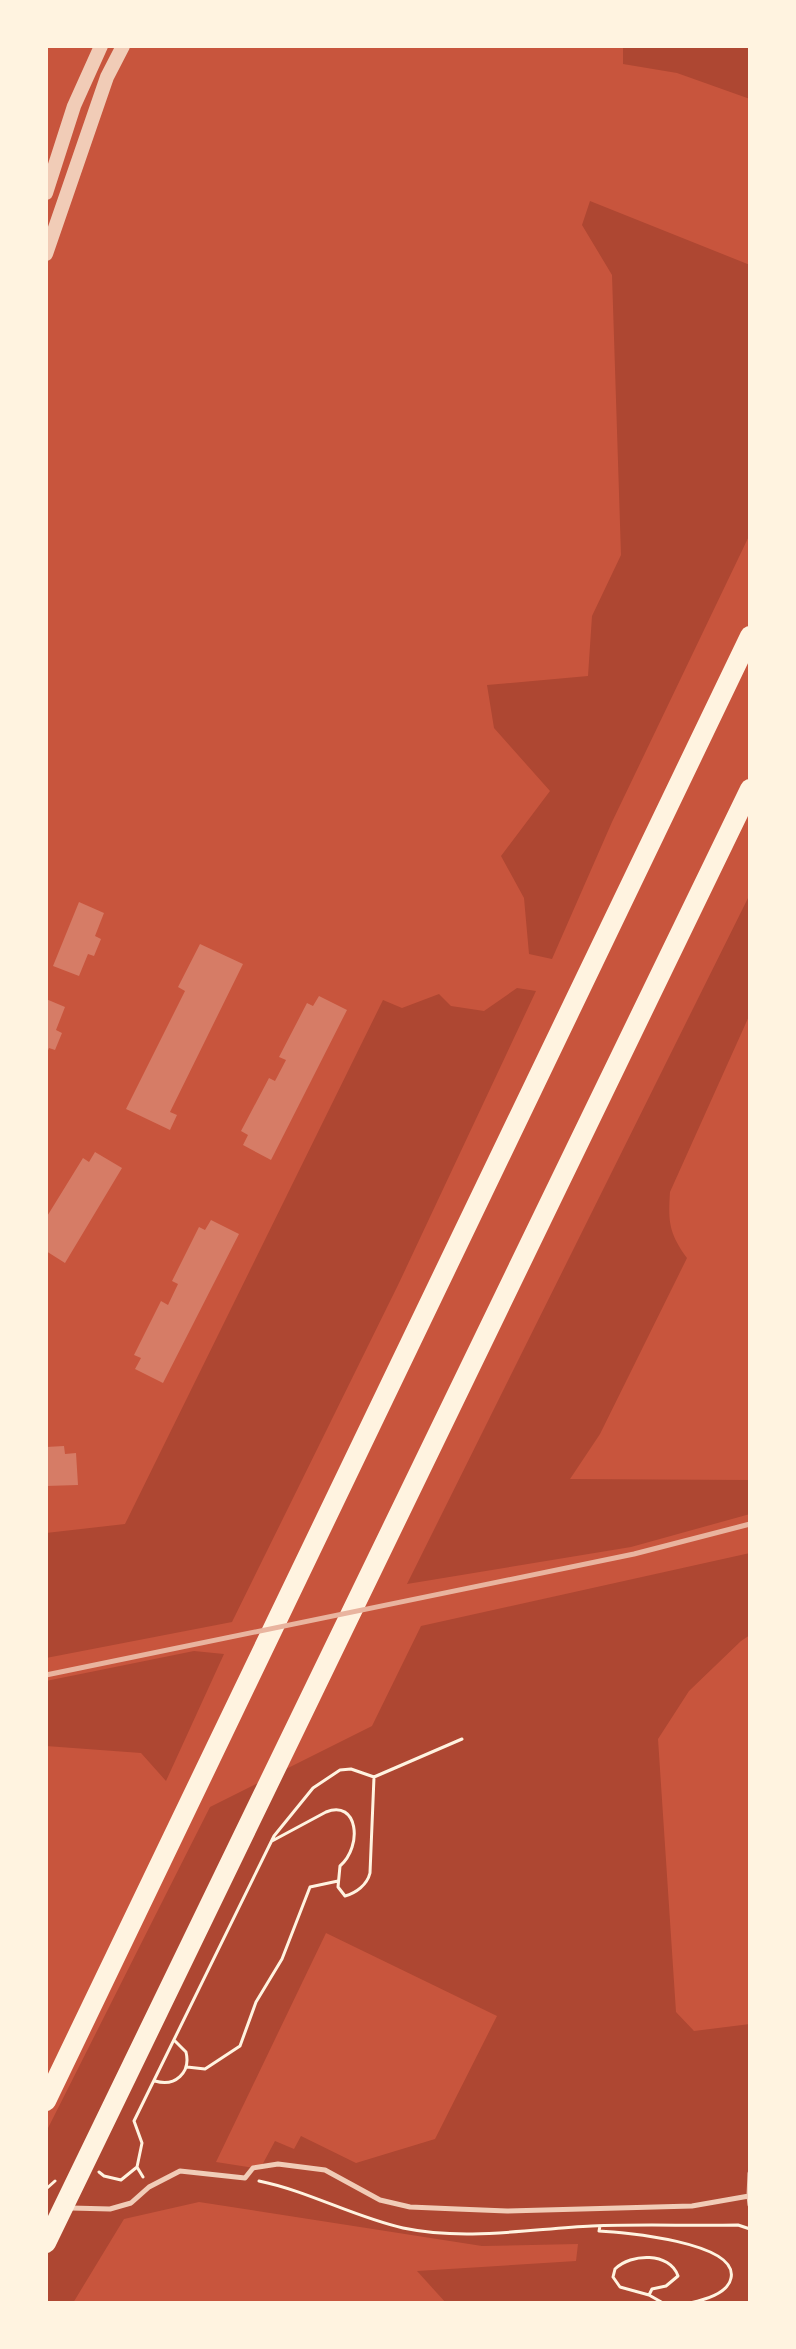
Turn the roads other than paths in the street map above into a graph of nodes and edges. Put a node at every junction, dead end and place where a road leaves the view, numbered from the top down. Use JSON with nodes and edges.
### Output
{"nodes":[{"id":1,"x":101,"y":46,"type":"edge"},
{"id":2,"x":123,"y":46,"type":"edge"},
{"id":3,"x":46,"y":193,"type":"edge"},
{"id":4,"x":46,"y":254,"type":"edge"},
{"id":5,"x":750,"y":636,"type":"edge"},
{"id":6,"x":750,"y":789,"type":"edge"},
{"id":7,"x":46,"y":2101,"type":"edge"},
{"id":8,"x":750,"y":2173,"type":"edge"},
{"id":9,"x":749,"y":2196,"type":"edge"},
{"id":10,"x":750,"y":2205,"type":"edge"},
{"id":11,"x":58,"y":2207,"type":"dead end"},
{"id":12,"x":46,"y":2243,"type":"edge"}],
"edges":[{"from":1,"to":3,"type":"street"},
{"from":2,"to":4,"type":"street"},
{"from":5,"to":7,"type":"highway"},
{"from":6,"to":12,"type":"highway"},
{"from":8,"to":9,"type":"lane"},
{"from":9,"to":10,"type":"lane"},
{"from":9,"to":11,"type":"lane"}]}
